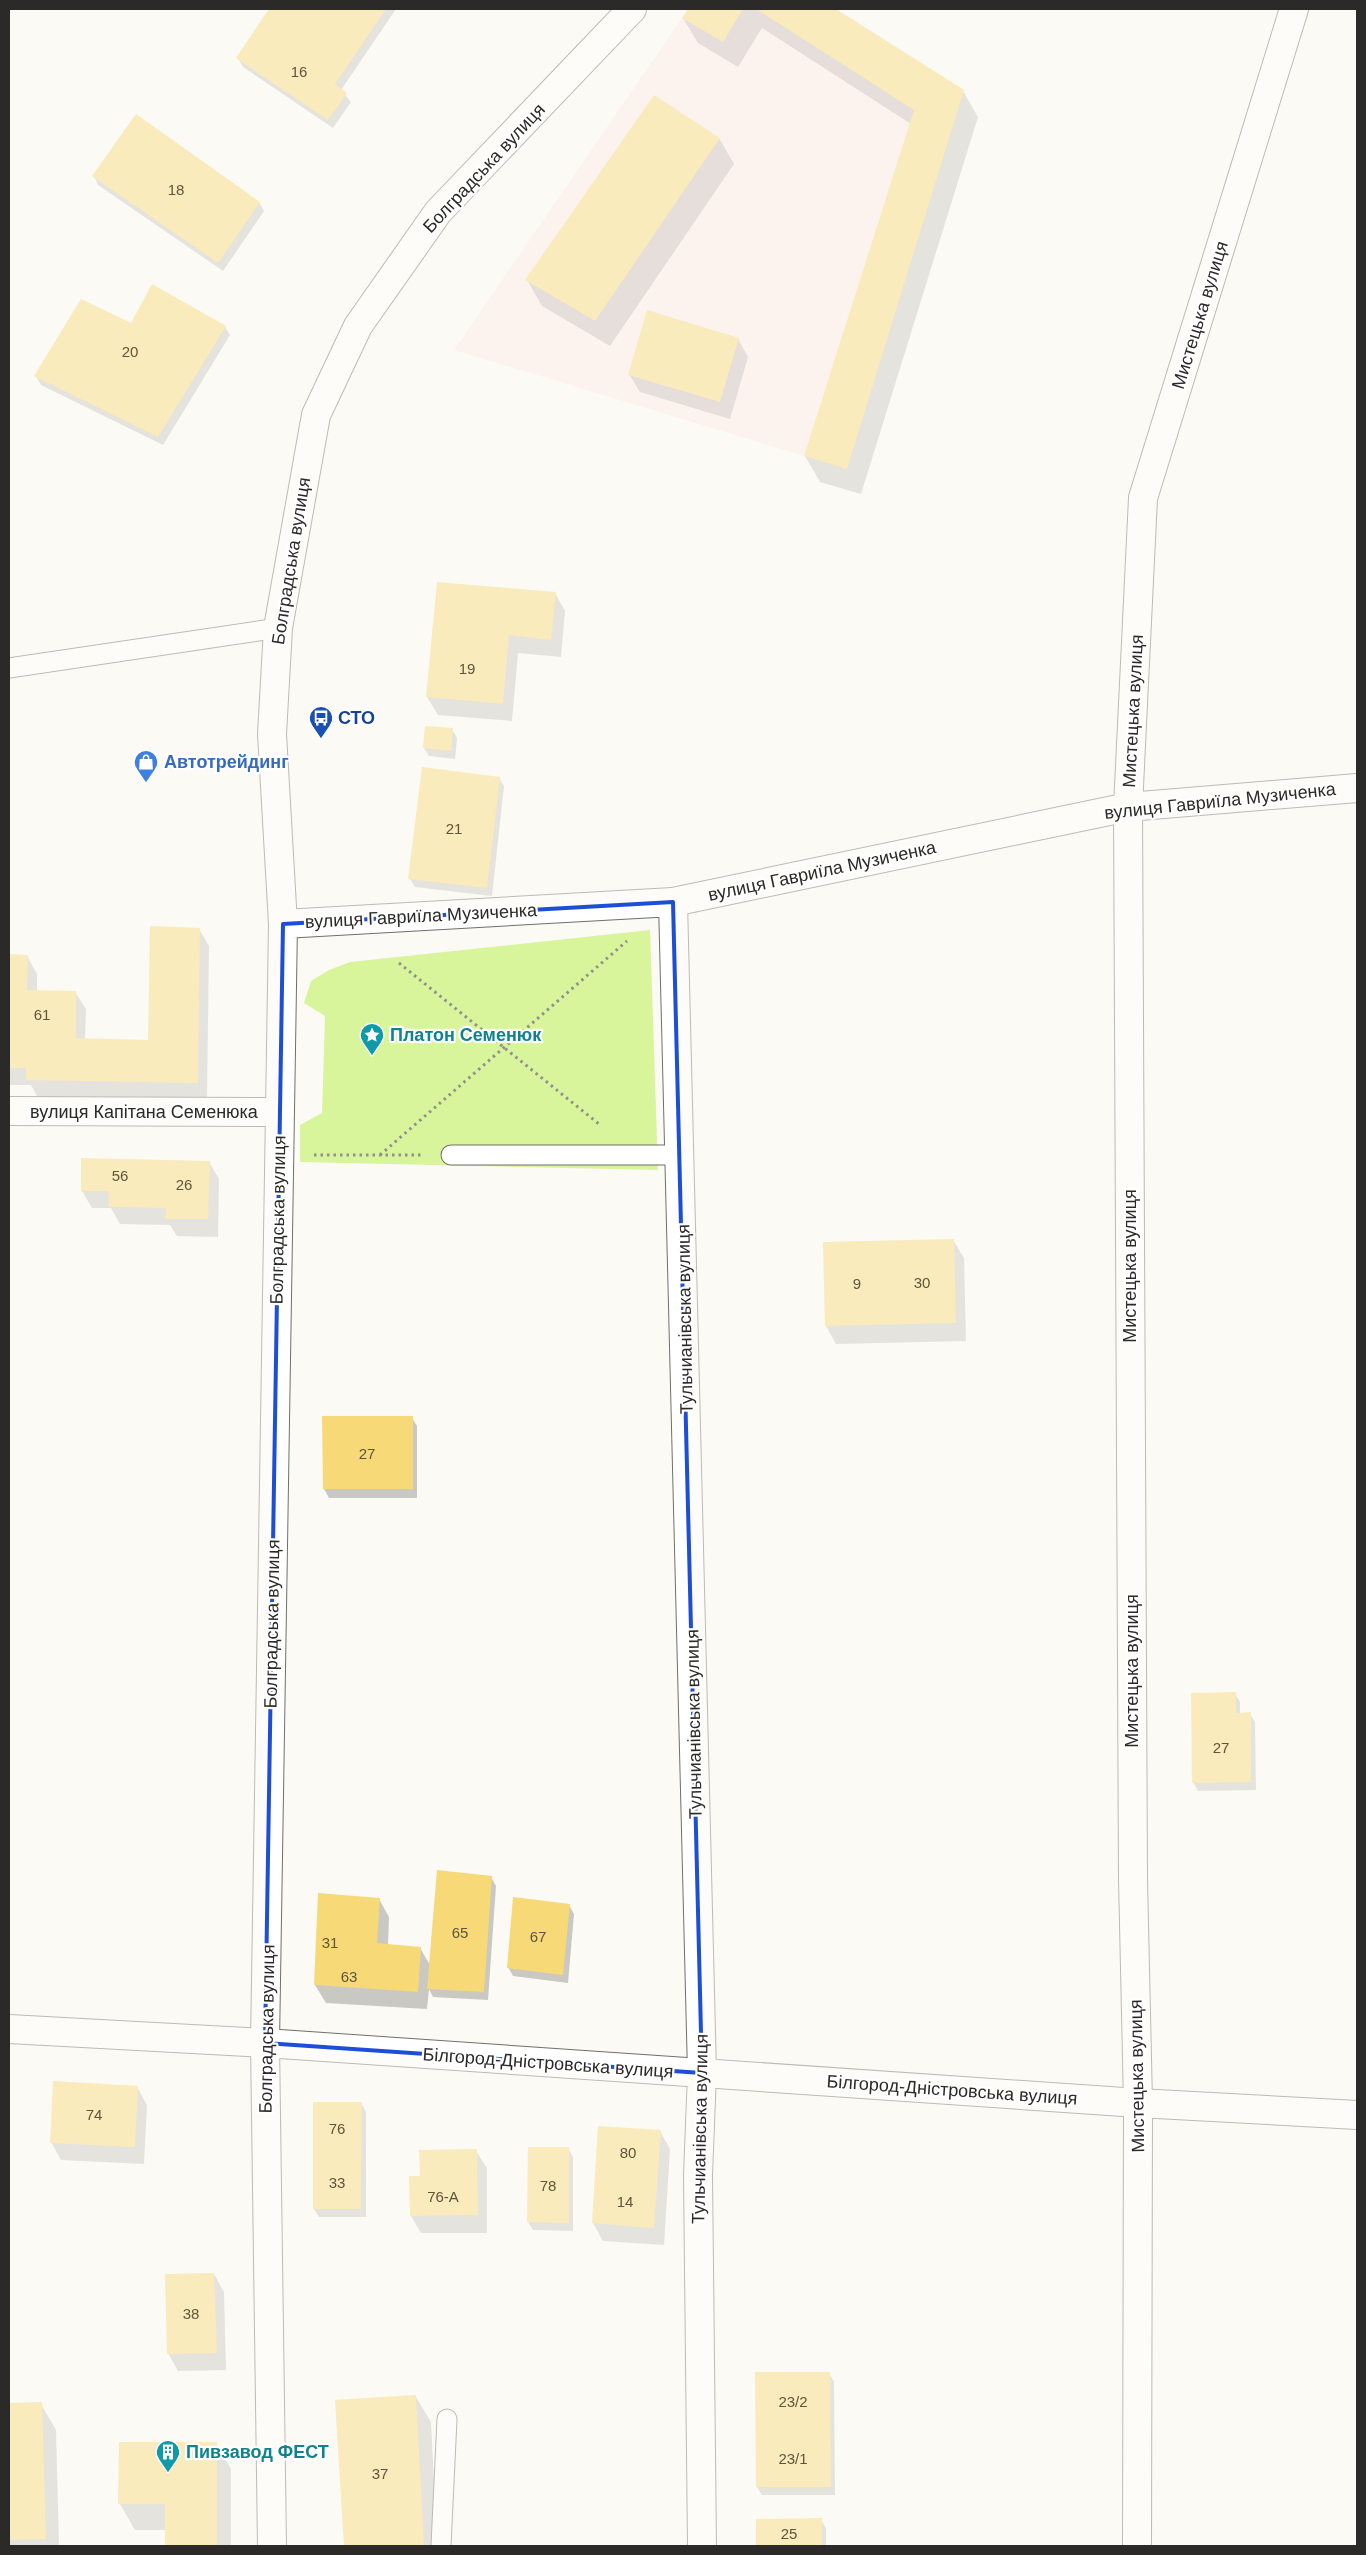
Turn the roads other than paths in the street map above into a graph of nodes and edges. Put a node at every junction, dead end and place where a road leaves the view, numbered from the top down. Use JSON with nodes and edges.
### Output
{"nodes":[{"id":1,"x":632,"y":9,"type":"edge"},
{"id":2,"x":1294,"y":9,"type":"edge"},
{"id":3,"x":278,"y":628,"type":"junction"},
{"id":4,"x":9,"y":668,"type":"edge"},
{"id":5,"x":1357,"y":788,"type":"edge"},
{"id":6,"x":1128,"y":807,"type":"junction"},
{"id":7,"x":673,"y":902,"type":"junction"},
{"id":8,"x":283,"y":924,"type":"junction"},
{"id":9,"x":9,"y":1111,"type":"edge"},
{"id":10,"x":279,"y":1112,"type":"junction"},
{"id":11,"x":451,"y":1155,"type":"road end"},
{"id":12,"x":681,"y":1155,"type":"junction"},
{"id":13,"x":9,"y":2029,"type":"edge"},
{"id":14,"x":264,"y":2043,"type":"junction"},
{"id":15,"x":702,"y":2073,"type":"junction"},
{"id":16,"x":1138,"y":2103,"type":"junction"},
{"id":17,"x":1357,"y":2115,"type":"edge"},
{"id":18,"x":447,"y":2420,"type":"dead end"},
{"id":19,"x":272,"y":2546,"type":"edge"},
{"id":20,"x":441,"y":2546,"type":"edge"},
{"id":21,"x":702,"y":2546,"type":"edge"},
{"id":22,"x":1137,"y":2546,"type":"edge"}],
"edges":[{"from":1,"to":3,"type":"main road","name":"Болградська вулиця"},
{"from":2,"to":6,"type":"main road","name":"Мистецька вулиця"},
{"from":3,"to":4,"type":"lane"},
{"from":3,"to":8,"type":"main road","name":"Болградська вулиця"},
{"from":5,"to":6,"type":"main road","name":"вулиця Гавриїла Музиченка"},
{"from":6,"to":7,"type":"main road","name":"вулиця Гавриїла Музиченка"},
{"from":6,"to":16,"type":"main road","name":"Мистецька вулиця"},
{"from":7,"to":8,"type":"main road","name":"вулиця Гавриїла Музиченка"},
{"from":7,"to":12,"type":"main road","name":"Тульчианівська вулиця"},
{"from":8,"to":10,"type":"main road","name":"Болградська вулиця"},
{"from":9,"to":10,"type":"main road","name":"вулиця Капітана Семенюка"},
{"from":10,"to":14,"type":"main road","name":"Болградська вулиця"},
{"from":11,"to":12,"type":"lane"},
{"from":12,"to":15,"type":"main road","name":"Тульчианівська вулиця"},
{"from":13,"to":14,"type":"main road","name":"Білгород-Дністровська вулиця"},
{"from":14,"to":15,"type":"main road","name":"Білгород-Дністровська вулиця"},
{"from":14,"to":19,"type":"main road","name":"Болградська вулиця"},
{"from":15,"to":16,"type":"main road","name":"Білгород-Дністровська вулиця"},
{"from":15,"to":21,"type":"main road","name":"Тульчианівська вулиця"},
{"from":16,"to":17,"type":"main road","name":"Білгород-Дністровська вулиця"},
{"from":16,"to":22,"type":"main road","name":"Мистецька вулиця"},
{"from":18,"to":20,"type":"lane"}]}
